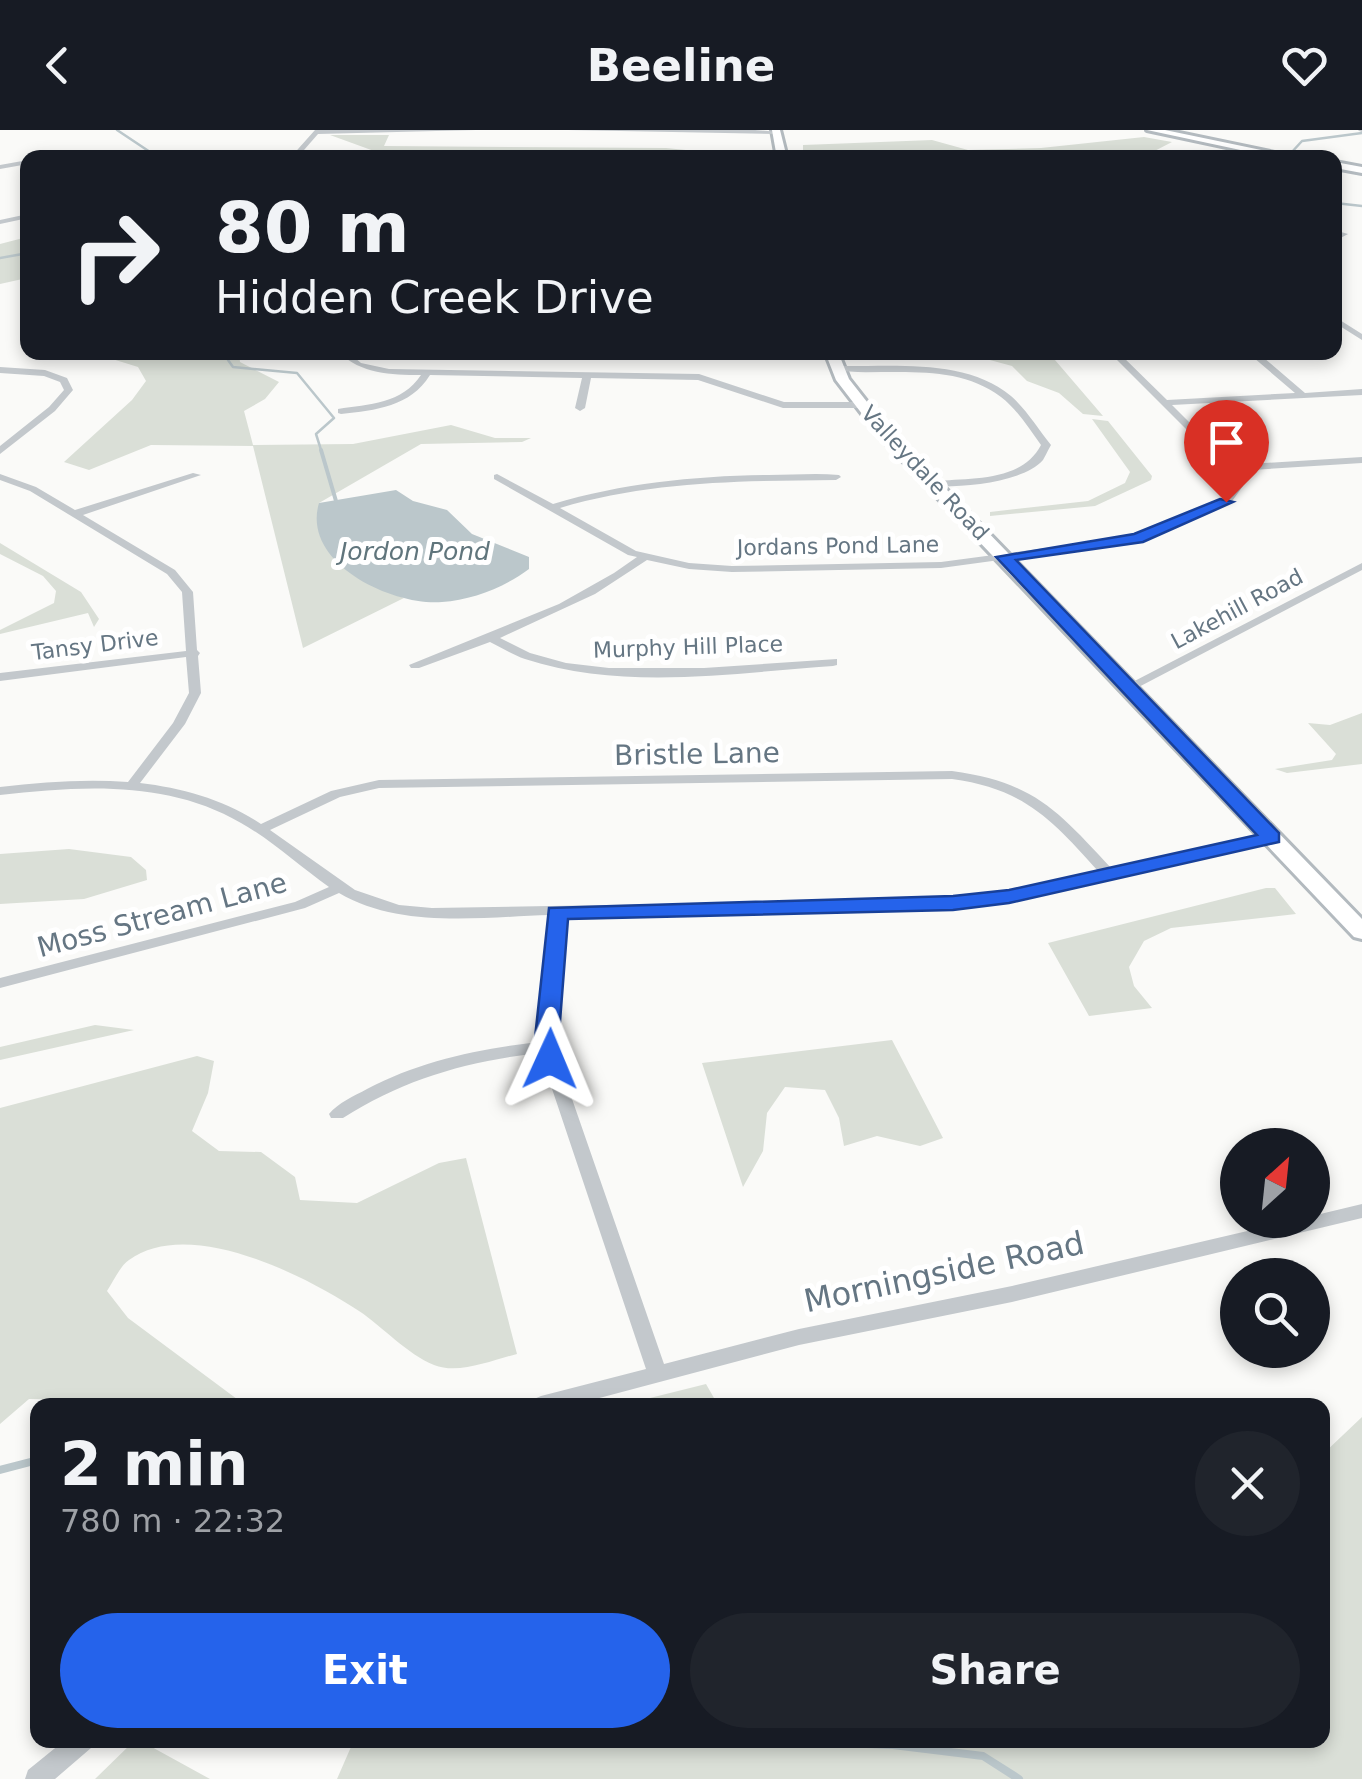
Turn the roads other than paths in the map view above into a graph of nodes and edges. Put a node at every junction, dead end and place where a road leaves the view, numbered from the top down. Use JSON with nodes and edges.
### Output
{"nodes":[{"id":1,"x":473,"y":130,"type":"edge"},
{"id":2,"x":571,"y":130,"type":"edge"},
{"id":3,"x":1151,"y":130,"type":"edge"},
{"id":4,"x":318,"y":131,"type":"edge"},
{"id":5,"x":776,"y":131,"type":"edge"},
{"id":6,"x":1168,"y":131,"type":"edge"},
{"id":7,"x":300,"y":150,"type":"edge"},
{"id":8,"x":1258,"y":150,"type":"edge"},
{"id":9,"x":354,"y":360,"type":"edge"},
{"id":10,"x":834,"y":360,"type":"edge"},
{"id":11,"x":1121,"y":360,"type":"edge"},
{"id":12,"x":1261,"y":360,"type":"edge"},
{"id":13,"x":837,"y":369,"type":"junction"},
{"id":14,"x":0,"y":370,"type":"edge"},
{"id":15,"x":427,"y":373,"type":"junction"},
{"id":16,"x":586,"y":375,"type":"junction"},
{"id":17,"x":1362,"y":392,"type":"edge"},
{"id":18,"x":1303,"y":395,"type":"junction"},
{"id":19,"x":1165,"y":403,"type":"junction"},
{"id":20,"x":860,"y":405,"type":"junction"},
{"id":21,"x":580,"y":408,"type":"dead end"},
{"id":22,"x":341,"y":411,"type":"dead end"},
{"id":23,"x":0,"y":451,"type":"edge"},
{"id":24,"x":1362,"y":460,"type":"edge"},
{"id":25,"x":1230,"y":468,"type":"junction"},
{"id":26,"x":196,"y":475,"type":"dead end"},
{"id":27,"x":0,"y":477,"type":"edge"},
{"id":28,"x":497,"y":477,"type":"dead end"},
{"id":29,"x":836,"y":477,"type":"dead end"},
{"id":30,"x":934,"y":484,"type":"junction"},
{"id":31,"x":551,"y":508,"type":"junction"},
{"id":32,"x":74,"y":514,"type":"junction"},
{"id":33,"x":644,"y":557,"type":"junction"},
{"id":34,"x":1004,"y":557,"type":"junction"},
{"id":35,"x":1358,"y":571,"type":"edge"},
{"id":36,"x":492,"y":638,"type":"junction"},
{"id":37,"x":194,"y":653,"type":"junction"},
{"id":38,"x":833,"y":662,"type":"dead end"},
{"id":39,"x":416,"y":665,"type":"dead end"},
{"id":40,"x":0,"y":677,"type":"edge"},
{"id":41,"x":1129,"y":687,"type":"junction"},
{"id":42,"x":132,"y":785,"type":"junction"},
{"id":43,"x":0,"y":791,"type":"edge"},
{"id":44,"x":260,"y":829,"type":"junction"},
{"id":45,"x":1272,"y":838,"type":"junction"},
{"id":46,"x":1108,"y":873,"type":"junction"},
{"id":47,"x":336,"y":888,"type":"junction"},
{"id":48,"x":557,"y":912,"type":"junction"},
{"id":49,"x":1362,"y":932,"type":"edge"},
{"id":50,"x":0,"y":983,"type":"edge"},
{"id":51,"x":546,"y":1047,"type":"junction"},
{"id":52,"x":336,"y":1114,"type":"dead end"},
{"id":53,"x":1362,"y":1212,"type":"edge"},
{"id":54,"x":658,"y":1374,"type":"junction"},
{"id":55,"x":567,"y":1398,"type":"edge"},
{"id":56,"x":73,"y":1748,"type":"edge"},
{"id":57,"x":36,"y":1779,"type":"edge"}],
"edges":[{"from":1,"to":4,"type":"street"},
{"from":2,"to":5,"type":"street"},
{"from":3,"to":6,"type":"street"},
{"from":4,"to":7,"type":"street"},
{"from":6,"to":8,"type":"street"},
{"from":9,"to":15,"type":"street"},
{"from":10,"to":13,"type":"street","name":"Valleydale Road"},
{"from":11,"to":19,"type":"street"},
{"from":12,"to":18,"type":"street"},
{"from":13,"to":20,"type":"street","name":"Valleydale Road"},
{"from":13,"to":30,"type":"street"},
{"from":14,"to":23,"type":"street"},
{"from":15,"to":16,"type":"street"},
{"from":15,"to":22,"type":"street"},
{"from":16,"to":20,"type":"street"},
{"from":16,"to":21,"type":"street"},
{"from":17,"to":18,"type":"street"},
{"from":18,"to":19,"type":"street"},
{"from":19,"to":25,"type":"street"},
{"from":20,"to":30,"type":"street","name":"Valleydale Road"},
{"from":24,"to":25,"type":"street"},
{"from":25,"to":34,"type":"street","name":"Jordans Pond Lane"},
{"from":26,"to":32,"type":"street"},
{"from":27,"to":32,"type":"street"},
{"from":28,"to":31,"type":"street","name":"Jordans Pond Lane"},
{"from":29,"to":31,"type":"street"},
{"from":30,"to":34,"type":"street","name":"Valleydale Road"},
{"from":31,"to":33,"type":"street","name":"Jordans Pond Lane"},
{"from":32,"to":37,"type":"street"},
{"from":33,"to":34,"type":"street","name":"Jordans Pond Lane"},
{"from":33,"to":36,"type":"street"},
{"from":34,"to":41,"type":"street","name":"Valleydale Road"},
{"from":35,"to":41,"type":"street","name":"Lakehill Road"},
{"from":36,"to":38,"type":"street","name":"Murphy Hill Place"},
{"from":36,"to":39,"type":"street"},
{"from":37,"to":40,"type":"street","name":"Tansy Drive"},
{"from":37,"to":42,"type":"street"},
{"from":41,"to":45,"type":"street","name":"Valleydale Road"},
{"from":42,"to":43,"type":"street"},
{"from":42,"to":44,"type":"street"},
{"from":44,"to":46,"type":"street","name":"Bristle Lane"},
{"from":44,"to":47,"type":"street"},
{"from":45,"to":46,"type":"street"},
{"from":45,"to":49,"type":"street","name":"Valleydale Road"},
{"from":46,"to":48,"type":"street"},
{"from":47,"to":48,"type":"street"},
{"from":47,"to":50,"type":"street","name":"Moss Stream Lane"},
{"from":48,"to":51,"type":"street"},
{"from":51,"to":52,"type":"street"},
{"from":51,"to":54,"type":"street"},
{"from":53,"to":54,"type":"street","name":"Morningside Road"},
{"from":54,"to":55,"type":"street","name":"Morningside Road"},
{"from":56,"to":57,"type":"street"}]}
